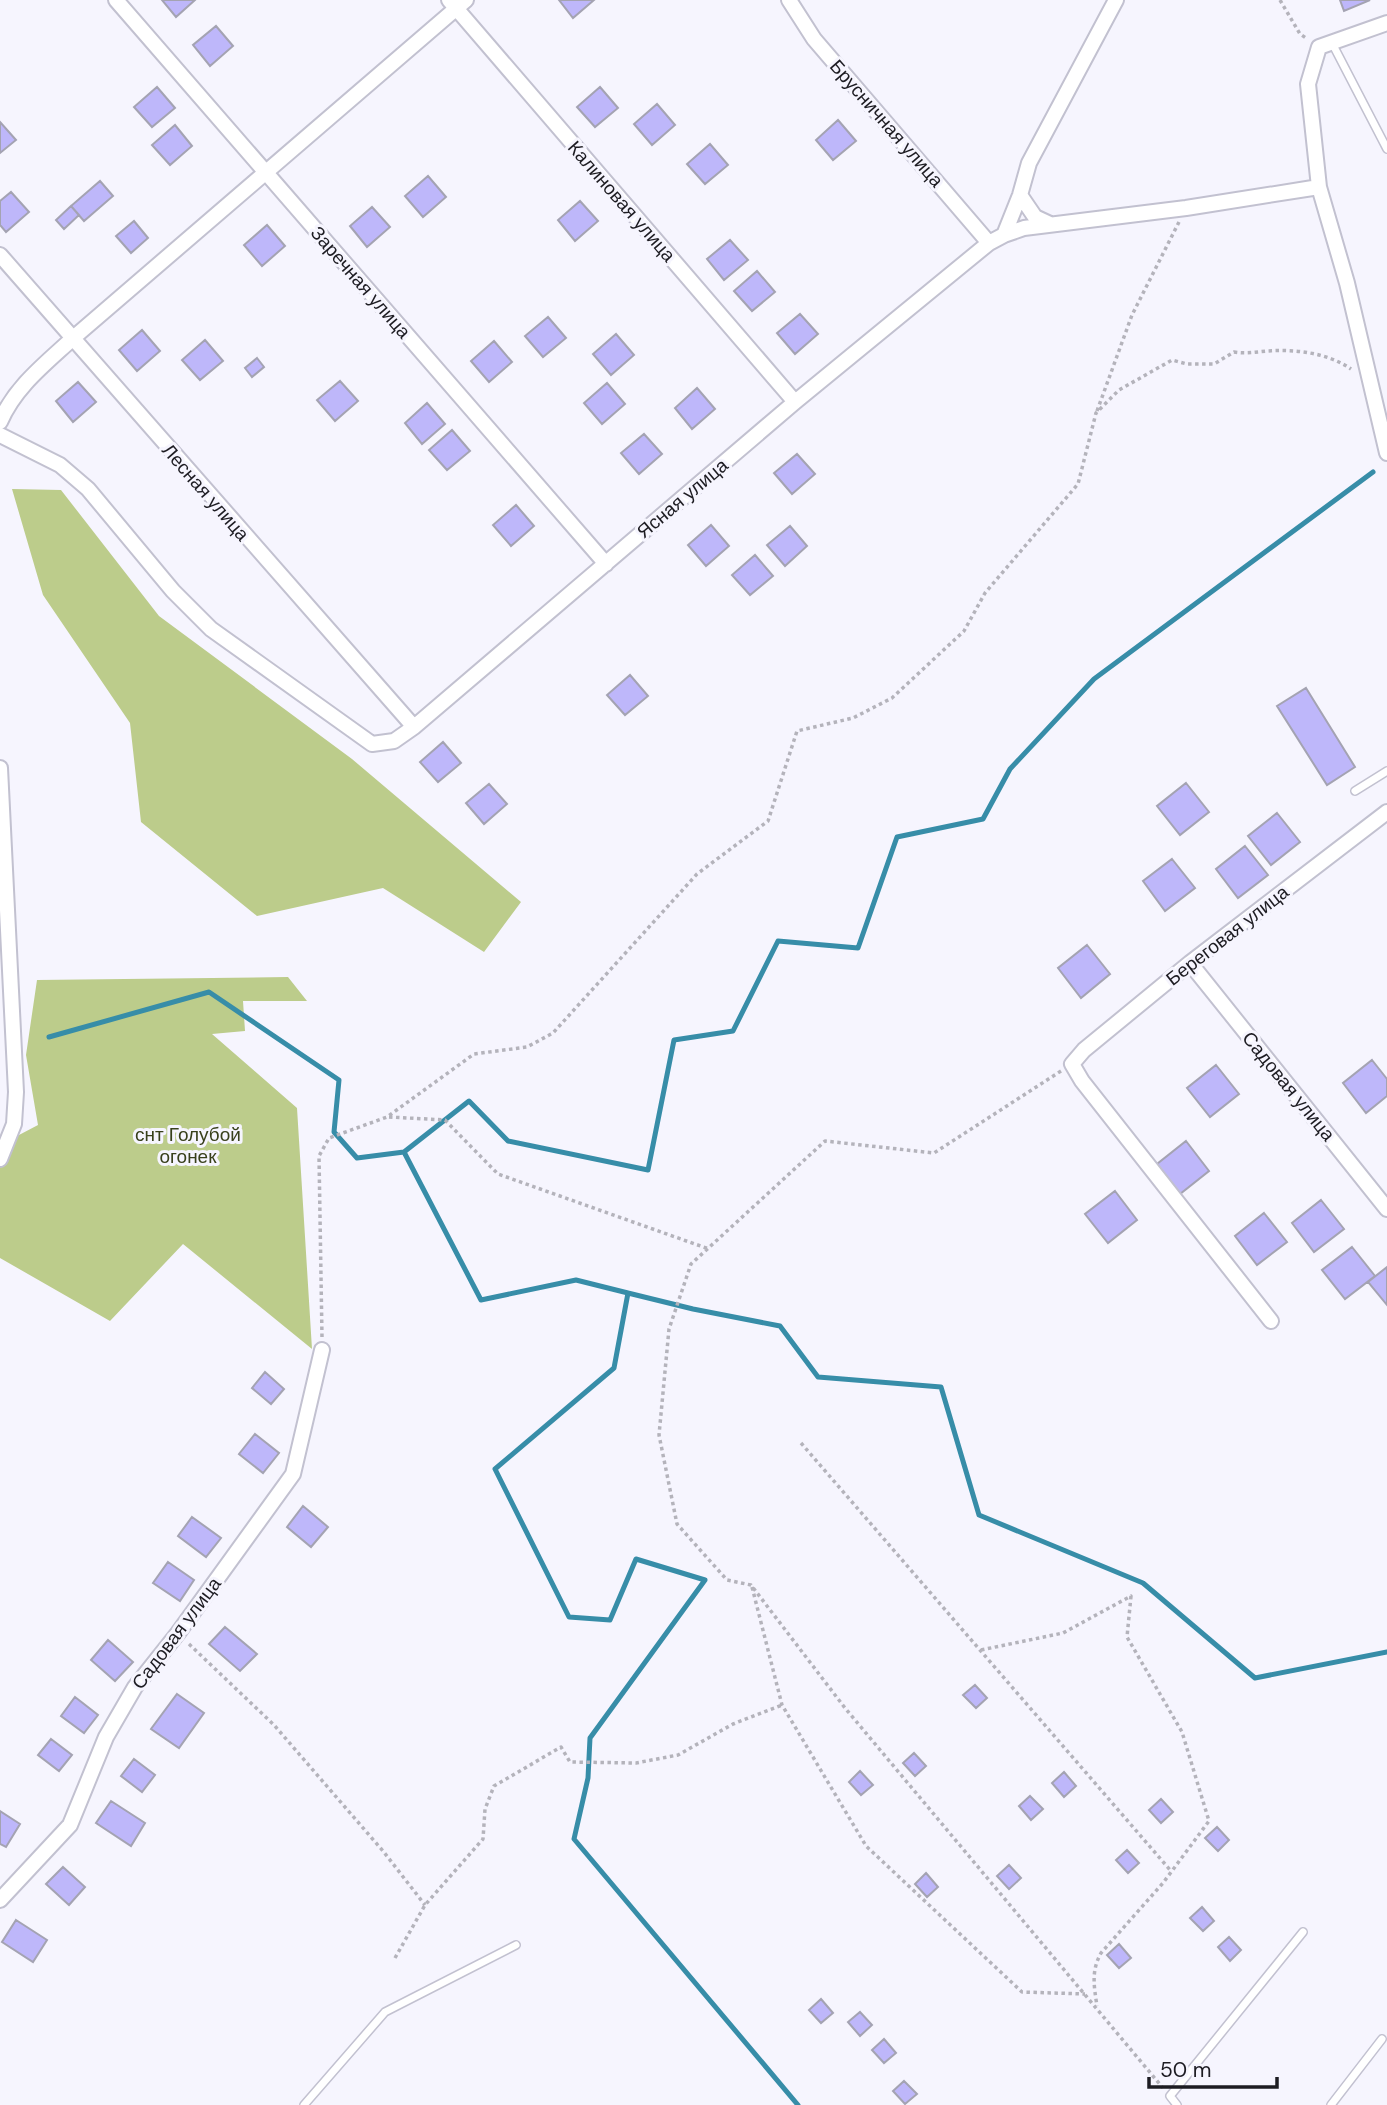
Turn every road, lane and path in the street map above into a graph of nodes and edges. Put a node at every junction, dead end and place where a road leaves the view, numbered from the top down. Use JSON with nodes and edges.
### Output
{"nodes":[{"id":1,"x":116,"y":0,"type":"edge"},
{"id":2,"x":789,"y":0,"type":"edge"},
{"id":3,"x":1116,"y":0,"type":"edge"},
{"id":4,"x":1280,"y":0,"type":"edge"},
{"id":5,"x":457,"y":3,"type":"edge"},
{"id":6,"x":1387,"y":23,"type":"edge"},
{"id":7,"x":1326,"y":45,"type":"junction"},
{"id":8,"x":1387,"y":149,"type":"edge"},
{"id":9,"x":265,"y":171,"type":"junction"},
{"id":10,"x":1320,"y":187,"type":"junction"},
{"id":11,"x":1020,"y":195,"type":"junction"},
{"id":12,"x":1186,"y":208,"type":"junction"},
{"id":13,"x":1050,"y":224,"type":"junction"},
{"id":14,"x":1004,"y":235,"type":"junction"},
{"id":15,"x":989,"y":243,"type":"junction"},
{"id":16,"x":0,"y":255,"type":"edge"},
{"id":17,"x":72,"y":339,"type":"junction"},
{"id":18,"x":1370,"y":374,"type":"junction"},
{"id":19,"x":795,"y":402,"type":"junction"},
{"id":20,"x":1096,"y":413,"type":"junction"},
{"id":21,"x":0,"y":422,"type":"edge"},
{"id":22,"x":0,"y":435,"type":"edge"},
{"id":23,"x":1387,"y":453,"type":"edge"},
{"id":24,"x":606,"y":564,"type":"junction"},
{"id":25,"x":414,"y":727,"type":"junction"},
{"id":26,"x":0,"y":768,"type":"edge"},
{"id":27,"x":1387,"y":771,"type":"edge"},
{"id":28,"x":1354,"y":790,"type":"dead end"},
{"id":29,"x":1387,"y":812,"type":"edge"},
{"id":30,"x":1190,"y":963,"type":"junction"},
{"id":31,"x":1072,"y":1065,"type":"junction"},
{"id":32,"x":387,"y":1116,"type":"junction"},
{"id":33,"x":0,"y":1159,"type":"edge"},
{"id":34,"x":1387,"y":1209,"type":"edge"},
{"id":35,"x":709,"y":1249,"type":"junction"},
{"id":36,"x":1271,"y":1321,"type":"dead end"},
{"id":37,"x":322,"y":1350,"type":"joint"},
{"id":38,"x":801,"y":1443,"type":"dead end"},
{"id":39,"x":751,"y":1585,"type":"junction"},
{"id":40,"x":178,"y":1633,"type":"junction"},
{"id":41,"x":981,"y":1650,"type":"junction"},
{"id":42,"x":782,"y":1705,"type":"junction"},
{"id":43,"x":1171,"y":1871,"type":"junction"},
{"id":44,"x":0,"y":1900,"type":"edge"},
{"id":45,"x":425,"y":1905,"type":"junction"},
{"id":46,"x":1303,"y":1932,"type":"dead end"},
{"id":47,"x":516,"y":1945,"type":"dead end"},
{"id":48,"x":395,"y":1958,"type":"dead end"},
{"id":49,"x":1087,"y":1994,"type":"junction"},
{"id":50,"x":1098,"y":2007,"type":"junction"},
{"id":51,"x":1382,"y":2039,"type":"dead end"},
{"id":52,"x":1170,"y":2095,"type":"junction"},
{"id":53,"x":304,"y":2105,"type":"edge"},
{"id":54,"x":1177,"y":2105,"type":"edge"},
{"id":55,"x":1331,"y":2105,"type":"edge"}],
"edges":[{"from":1,"to":9,"type":"street","name":"Заречная улица"},
{"from":2,"to":15,"type":"street","name":"Брусничная улица"},
{"from":3,"to":11,"type":"street"},
{"from":4,"to":7,"type":"path"},
{"from":5,"to":9,"type":"street"},
{"from":5,"to":19,"type":"street","name":"Калиновая улица"},
{"from":6,"to":7,"type":"street"},
{"from":7,"to":8,"type":"lane"},
{"from":7,"to":10,"type":"street"},
{"from":9,"to":17,"type":"street"},
{"from":9,"to":24,"type":"street","name":"Заречная улица"},
{"from":10,"to":12,"type":"street","name":"Ясная улица"},
{"from":10,"to":18,"type":"street"},
{"from":11,"to":13,"type":"street"},
{"from":11,"to":14,"type":"street"},
{"from":12,"to":13,"type":"street","name":"Ясная улица"},
{"from":12,"to":20,"type":"path"},
{"from":13,"to":14,"type":"street","name":"Ясная улица"},
{"from":14,"to":15,"type":"street","name":"Ясная улица"},
{"from":15,"to":19,"type":"street","name":"Ясная улица"},
{"from":16,"to":17,"type":"street","name":"Лесная улица"},
{"from":17,"to":21,"type":"street"},
{"from":17,"to":25,"type":"street","name":"Лесная улица"},
{"from":18,"to":20,"type":"path"},
{"from":18,"to":23,"type":"street"},
{"from":19,"to":24,"type":"street","name":"Ясная улица"},
{"from":20,"to":32,"type":"path"},
{"from":22,"to":25,"type":"street","name":"Ясная улица"},
{"from":24,"to":25,"type":"street","name":"Ясная улица"},
{"from":26,"to":33,"type":"street"},
{"from":27,"to":28,"type":"lane"},
{"from":29,"to":30,"type":"street","name":"Береговая улица"},
{"from":30,"to":31,"type":"street","name":"Береговая улица"},
{"from":30,"to":34,"type":"street","name":"Садовая улица"},
{"from":31,"to":35,"type":"path"},
{"from":31,"to":36,"type":"street"},
{"from":32,"to":35,"type":"path"},
{"from":32,"to":37,"type":"path"},
{"from":35,"to":39,"type":"path"},
{"from":37,"to":40,"type":"street","name":"Садовая улица"},
{"from":38,"to":41,"type":"path"},
{"from":39,"to":42,"type":"path"},
{"from":39,"to":49,"type":"path"},
{"from":40,"to":44,"type":"street","name":"Садовая улица"},
{"from":40,"to":45,"type":"path"},
{"from":41,"to":43,"type":"path"},
{"from":41,"to":43,"type":"path"},
{"from":42,"to":45,"type":"path"},
{"from":42,"to":49,"type":"path"},
{"from":43,"to":50,"type":"path"},
{"from":45,"to":48,"type":"path"},
{"from":46,"to":52,"type":"lane"},
{"from":47,"to":53,"type":"lane"},
{"from":49,"to":50,"type":"path"},
{"from":50,"to":52,"type":"path"},
{"from":51,"to":55,"type":"lane"},
{"from":52,"to":54,"type":"lane"}]}
